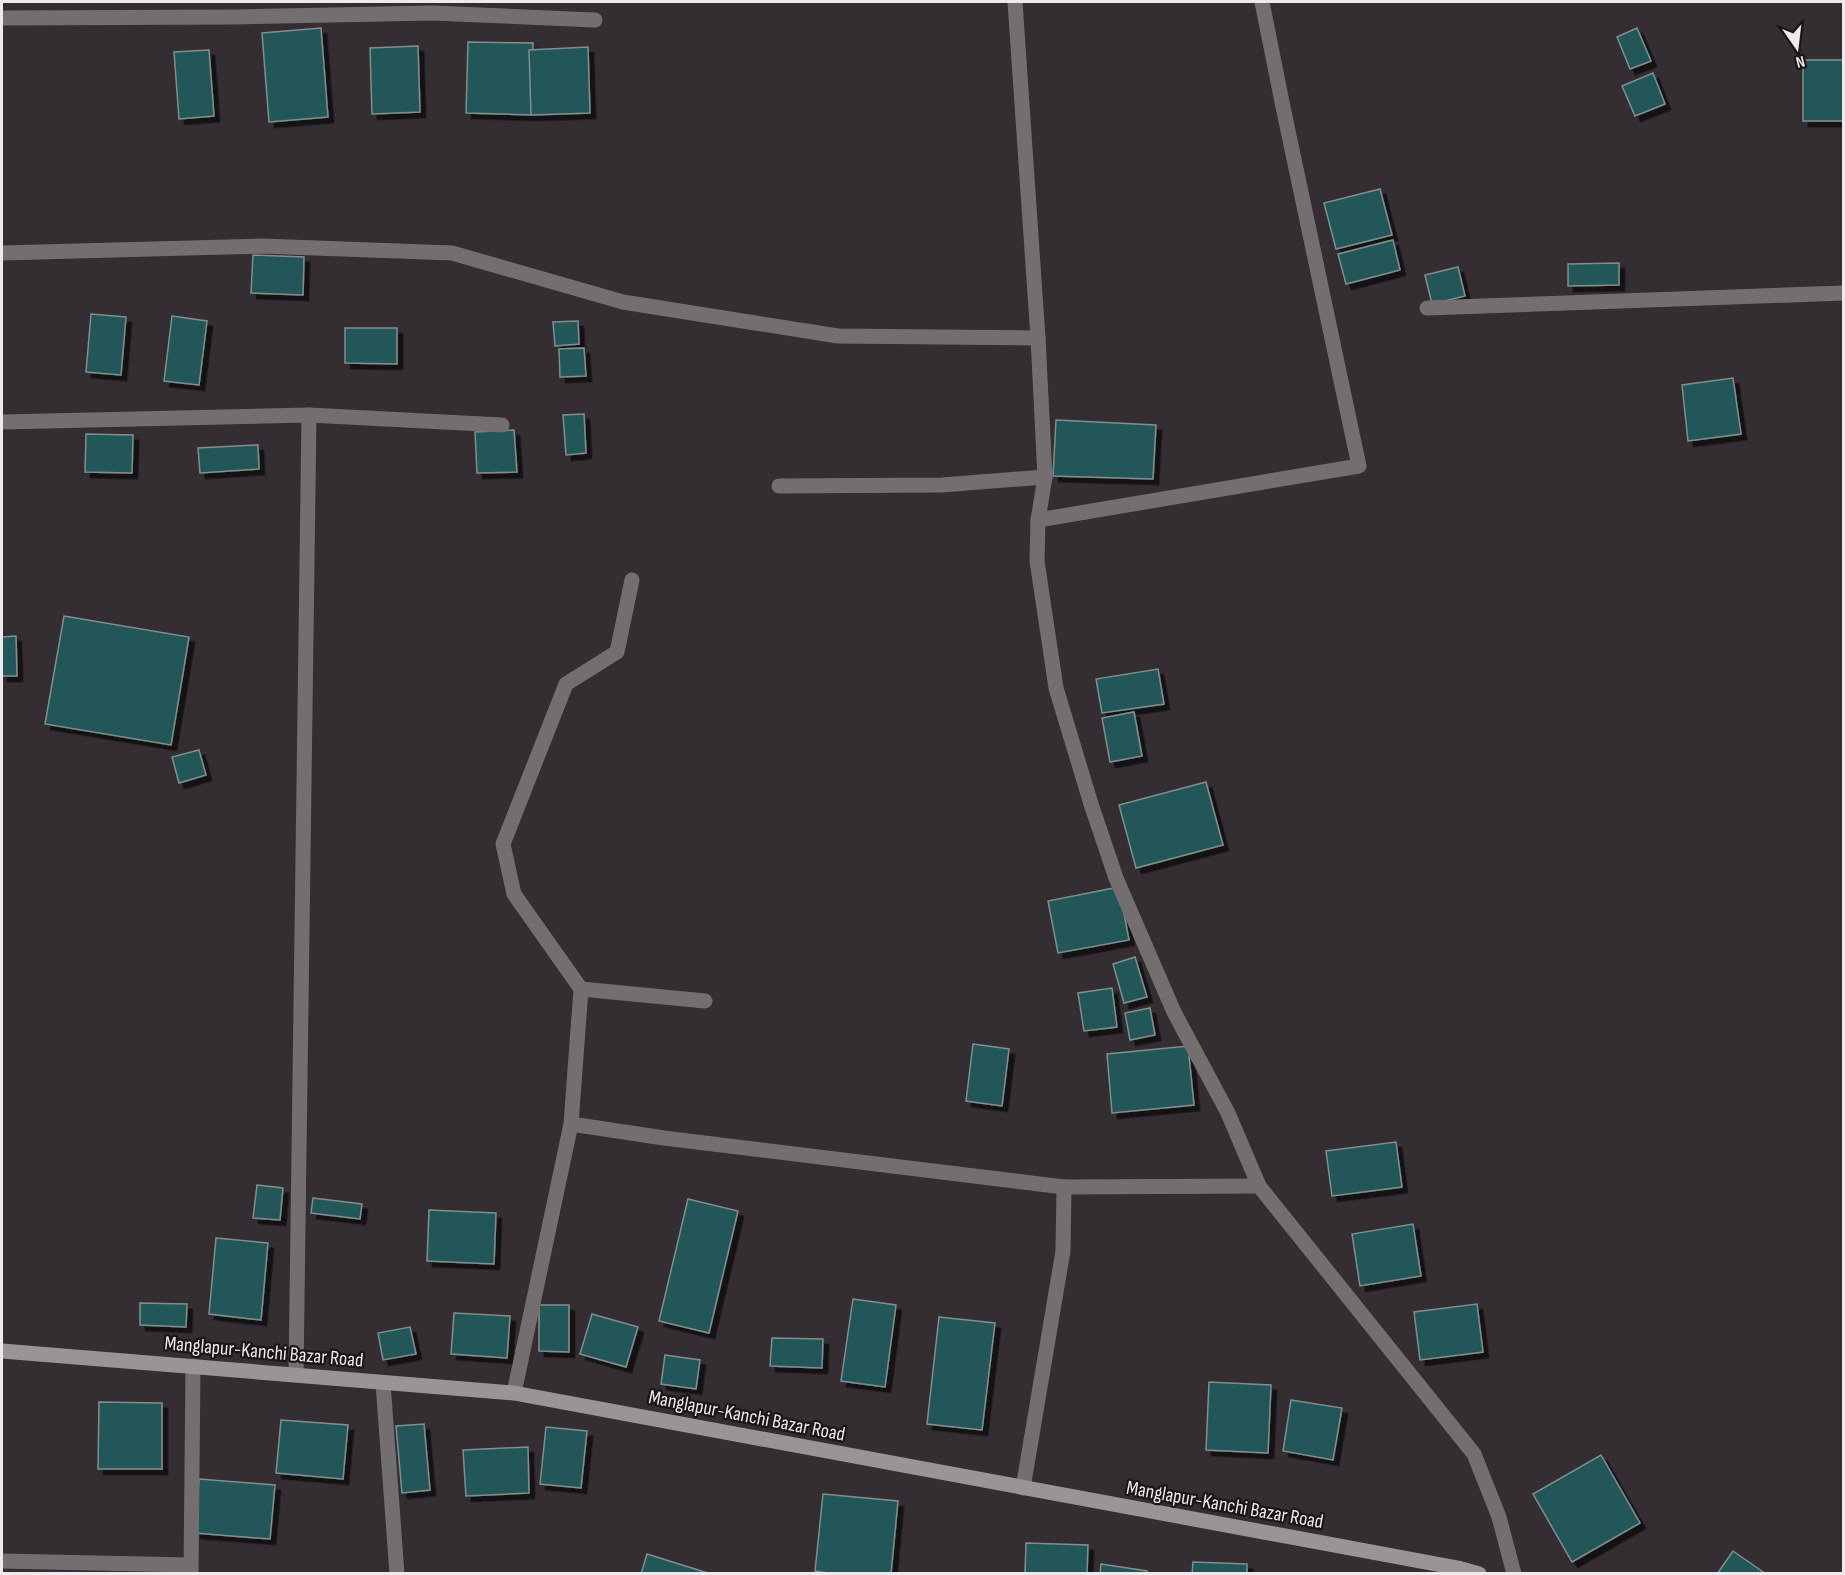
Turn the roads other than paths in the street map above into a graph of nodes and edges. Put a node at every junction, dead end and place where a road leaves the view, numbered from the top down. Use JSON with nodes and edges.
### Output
{"nodes":[{"id":1,"x":1015,"y":2,"type":"edge"},
{"id":2,"x":1262,"y":2,"type":"edge"},
{"id":3,"x":2,"y":18,"type":"edge"},
{"id":4,"x":595,"y":20,"type":"dead end"},
{"id":5,"x":2,"y":253,"type":"edge"},
{"id":6,"x":1844,"y":293,"type":"edge"},
{"id":7,"x":1427,"y":308,"type":"dead end"},
{"id":8,"x":1038,"y":338,"type":"junction"},
{"id":9,"x":309,"y":415,"type":"junction"},
{"id":10,"x":2,"y":422,"type":"edge"},
{"id":11,"x":502,"y":425,"type":"dead end"},
{"id":12,"x":1045,"y":477,"type":"junction"},
{"id":13,"x":779,"y":486,"type":"dead end"},
{"id":14,"x":1038,"y":520,"type":"junction"},
{"id":15,"x":632,"y":579,"type":"dead end"},
{"id":16,"x":581,"y":989,"type":"junction"},
{"id":17,"x":705,"y":1001,"type":"dead end"},
{"id":18,"x":571,"y":1124,"type":"junction"},
{"id":19,"x":1259,"y":1186,"type":"junction"},
{"id":20,"x":1064,"y":1187,"type":"junction"},
{"id":21,"x":2,"y":1351,"type":"edge"},
{"id":22,"x":194,"y":1366,"type":"junction"},
{"id":23,"x":296,"y":1374,"type":"junction"},
{"id":24,"x":382,"y":1383,"type":"junction"},
{"id":25,"x":514,"y":1393,"type":"junction"},
{"id":26,"x":1023,"y":1488,"type":"junction"},
{"id":27,"x":2,"y":1561,"type":"edge"},
{"id":28,"x":190,"y":1569,"type":"edge"},
{"id":29,"x":397,"y":1574,"type":"edge"},
{"id":30,"x":1479,"y":1574,"type":"edge"},
{"id":31,"x":1514,"y":1574,"type":"edge"}],
"edges":[{"from":1,"to":8,"type":"street"},
{"from":2,"to":14,"type":"street"},
{"from":3,"to":4,"type":"street"},
{"from":5,"to":8,"type":"street"},
{"from":6,"to":7,"type":"street"},
{"from":8,"to":12,"type":"street"},
{"from":9,"to":10,"type":"street"},
{"from":9,"to":11,"type":"street"},
{"from":9,"to":23,"type":"street"},
{"from":12,"to":13,"type":"street"},
{"from":12,"to":14,"type":"street"},
{"from":14,"to":19,"type":"street"},
{"from":15,"to":16,"type":"street"},
{"from":16,"to":17,"type":"street"},
{"from":16,"to":18,"type":"street"},
{"from":18,"to":20,"type":"street"},
{"from":18,"to":25,"type":"street"},
{"from":19,"to":20,"type":"street"},
{"from":19,"to":31,"type":"street"},
{"from":20,"to":26,"type":"street"},
{"from":21,"to":22,"type":"street","name":"Manglapur-Kanchi Bazar Road"},
{"from":22,"to":23,"type":"street","name":"Manglapur-Kanchi Bazar Road"},
{"from":22,"to":28,"type":"street"},
{"from":23,"to":24,"type":"street","name":"Manglapur-Kanchi Bazar Road"},
{"from":24,"to":25,"type":"street","name":"Manglapur-Kanchi Bazar Road"},
{"from":24,"to":29,"type":"street"},
{"from":25,"to":26,"type":"street","name":"Manglapur-Kanchi Bazar Road"},
{"from":26,"to":30,"type":"street","name":"Manglapur-Kanchi Bazar Road"},
{"from":27,"to":28,"type":"street"}]}
